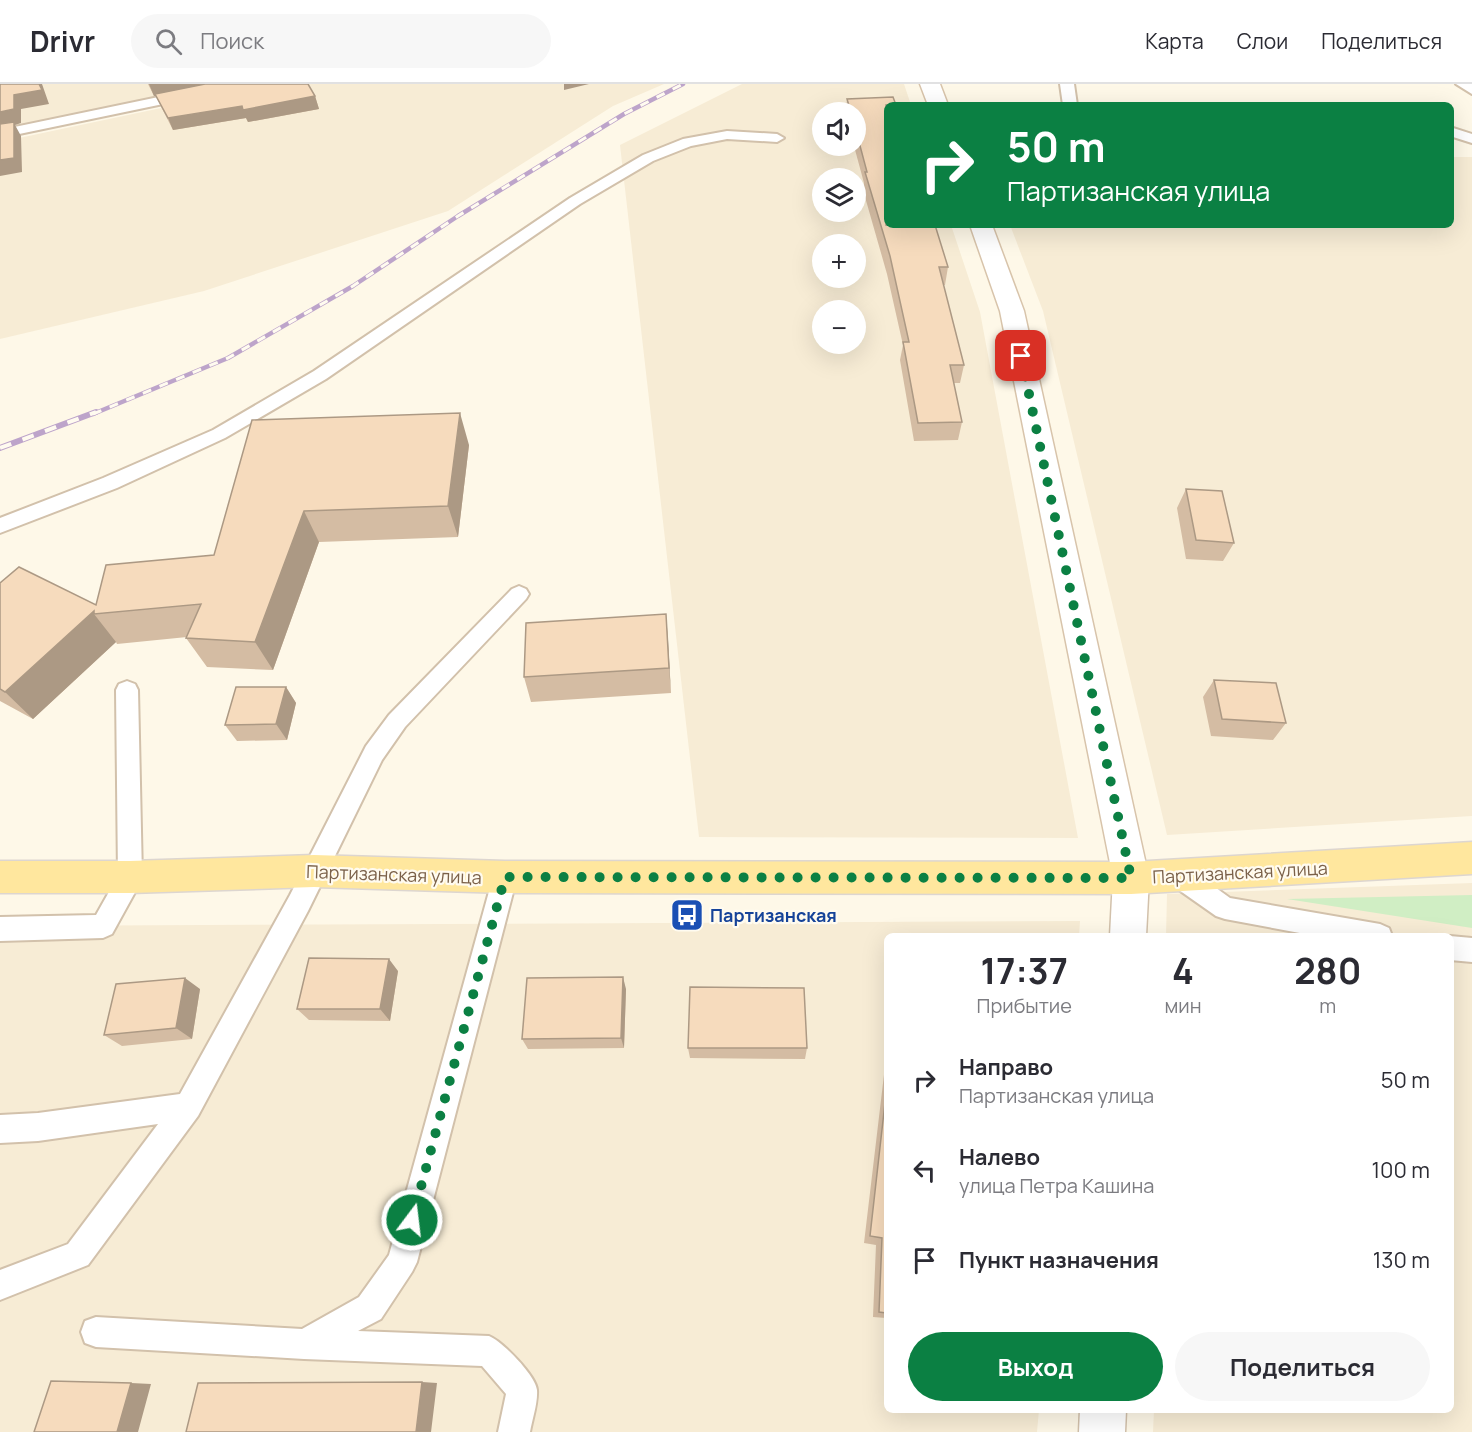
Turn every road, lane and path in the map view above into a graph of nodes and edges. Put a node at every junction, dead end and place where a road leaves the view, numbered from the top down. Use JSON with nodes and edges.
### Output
{"nodes":[{"id":1,"x":240,"y":84,"type":"edge"},
{"id":2,"x":930,"y":84,"type":"edge"},
{"id":3,"x":1067,"y":84,"type":"edge"},
{"id":4,"x":1463,"y":84,"type":"edge"},
{"id":5,"x":1472,"y":90,"type":"edge"},
{"id":6,"x":937,"y":102,"type":"edge"},
{"id":7,"x":1070,"y":102,"type":"edge"},
{"id":8,"x":1454,"y":132,"type":"edge"},
{"id":9,"x":0,"y":134,"type":"edge"},
{"id":10,"x":777,"y":138,"type":"dead end"},
{"id":11,"x":1472,"y":139,"type":"edge"},
{"id":12,"x":982,"y":228,"type":"edge"},
{"id":13,"x":0,"y":526,"type":"edge"},
{"id":14,"x":519,"y":594,"type":"dead end"},
{"id":15,"x":127,"y":690,"type":"dead end"},
{"id":16,"x":1472,"y":858,"type":"edge"},
{"id":17,"x":314,"y":871,"type":"junction"},
{"id":18,"x":1178,"y":875,"type":"junction"},
{"id":19,"x":0,"y":877,"type":"edge"},
{"id":20,"x":130,"y":877,"type":"junction"},
{"id":21,"x":505,"y":877,"type":"junction"},
{"id":22,"x":1131,"y":878,"type":"junction"},
{"id":23,"x":0,"y":929,"type":"edge"},
{"id":24,"x":1128,"y":933,"type":"edge"},
{"id":25,"x":1363,"y":933,"type":"edge"},
{"id":26,"x":1454,"y":949,"type":"edge"},
{"id":27,"x":1472,"y":951,"type":"edge"},
{"id":28,"x":188,"y":1106,"type":"junction"},
{"id":29,"x":0,"y":1129,"type":"edge"},
{"id":30,"x":0,"y":1284,"type":"edge"},
{"id":31,"x":96,"y":1332,"type":"dead end"},
{"id":32,"x":304,"y":1344,"type":"junction"},
{"id":33,"x":1103,"y":1413,"type":"edge"},
{"id":34,"x":514,"y":1432,"type":"edge"},
{"id":35,"x":1102,"y":1432,"type":"edge"}],
"edges":[{"from":1,"to":9,"type":"lane"},
{"from":2,"to":6,"type":"main road"},
{"from":3,"to":7,"type":"lane"},
{"from":4,"to":5,"type":"lane"},
{"from":8,"to":11,"type":"lane"},
{"from":10,"to":13,"type":"lane"},
{"from":12,"to":22,"type":"main road"},
{"from":14,"to":17,"type":"lane"},
{"from":15,"to":20,"type":"lane"},
{"from":16,"to":18,"type":"main road","name":"Партизанская улица"},
{"from":17,"to":20,"type":"main road","name":"Партизанская улица"},
{"from":17,"to":21,"type":"main road","name":"Партизанская улица"},
{"from":17,"to":28,"type":"lane"},
{"from":18,"to":22,"type":"main road","name":"Партизанская улица"},
{"from":18,"to":25,"type":"lane"},
{"from":19,"to":20,"type":"main road","name":"Партизанская улица"},
{"from":20,"to":23,"type":"lane"},
{"from":21,"to":22,"type":"main road","name":"Партизанская улица"},
{"from":21,"to":32,"type":"lane"},
{"from":22,"to":24,"type":"main road"},
{"from":26,"to":27,"type":"lane"},
{"from":28,"to":29,"type":"lane"},
{"from":28,"to":30,"type":"lane"},
{"from":31,"to":32,"type":"lane"},
{"from":32,"to":34,"type":"lane"},
{"from":33,"to":35,"type":"main road"}]}
